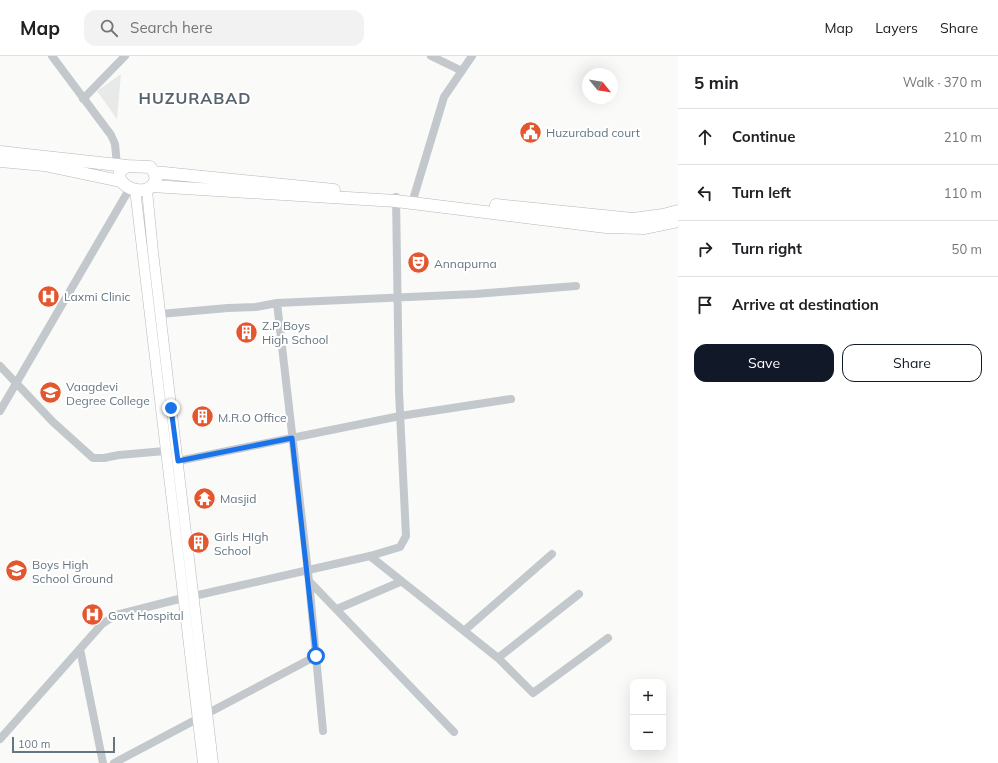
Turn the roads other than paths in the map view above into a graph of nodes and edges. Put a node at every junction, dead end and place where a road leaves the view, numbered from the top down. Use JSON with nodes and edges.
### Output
{"nodes":[{"id":1,"x":52,"y":56,"type":"edge"},
{"id":2,"x":125,"y":56,"type":"edge"},
{"id":3,"x":430,"y":56,"type":"edge"},
{"id":4,"x":472,"y":56,"type":"edge"},
{"id":5,"x":462,"y":71,"type":"junction"},
{"id":6,"x":83,"y":99,"type":"junction"},
{"id":7,"x":0,"y":152,"type":"edge"},
{"id":8,"x":0,"y":161,"type":"edge"},
{"id":9,"x":122,"y":165,"type":"junction"},
{"id":10,"x":154,"y":172,"type":"junction"},
{"id":11,"x":137,"y":187,"type":"junction"},
{"id":12,"x":396,"y":198,"type":"junction"},
{"id":13,"x":412,"y":200,"type":"junction"},
{"id":14,"x":678,"y":211,"type":"edge"},
{"id":15,"x":678,"y":221,"type":"edge"},
{"id":16,"x":576,"y":286,"type":"dead end"},
{"id":17,"x":397,"y":298,"type":"junction"},
{"id":18,"x":276,"y":304,"type":"junction"},
{"id":19,"x":160,"y":314,"type":"junction"},
{"id":20,"x":0,"y":366,"type":"edge"},
{"id":21,"x":16,"y":383,"type":"junction"},
{"id":22,"x":511,"y":399,"type":"dead end"},
{"id":23,"x":171,"y":408,"type":"junction"},
{"id":24,"x":160,"y":409,"type":"junction"},
{"id":25,"x":0,"y":411,"type":"edge"},
{"id":26,"x":400,"y":416,"type":"junction"},
{"id":27,"x":292,"y":438,"type":"junction"},
{"id":28,"x":165,"y":451,"type":"junction"},
{"id":29,"x":178,"y":461,"type":"junction"},
{"id":30,"x":552,"y":554,"type":"dead end"},
{"id":31,"x":370,"y":556,"type":"junction"},
{"id":32,"x":190,"y":566,"type":"junction"},
{"id":33,"x":179,"y":567,"type":"junction"},
{"id":34,"x":307,"y":570,"type":"junction"},
{"id":35,"x":308,"y":581,"type":"junction"},
{"id":36,"x":400,"y":582,"type":"junction"},
{"id":37,"x":578,"y":594,"type":"dead end"},
{"id":38,"x":194,"y":596,"type":"junction"},
{"id":39,"x":183,"y":598,"type":"junction"},
{"id":40,"x":337,"y":609,"type":"junction"},
{"id":41,"x":464,"y":630,"type":"junction"},
{"id":42,"x":608,"y":638,"type":"dead end"},
{"id":43,"x":80,"y":648,"type":"junction"},
{"id":44,"x":316,"y":656,"type":"junction"},
{"id":45,"x":498,"y":658,"type":"junction"},
{"id":46,"x":207,"y":712,"type":"junction"},
{"id":47,"x":197,"y":717,"type":"junction"},
{"id":48,"x":323,"y":731,"type":"dead end"},
{"id":49,"x":454,"y":732,"type":"dead end"},
{"id":50,"x":0,"y":739,"type":"edge"},
{"id":51,"x":103,"y":763,"type":"edge"},
{"id":52,"x":114,"y":763,"type":"edge"},
{"id":53,"x":203,"y":763,"type":"edge"},
{"id":54,"x":213,"y":763,"type":"edge"}],
"edges":[{"from":1,"to":6,"type":"street"},
{"from":2,"to":6,"type":"street"},
{"from":3,"to":5,"type":"street"},
{"from":4,"to":5,"type":"street"},
{"from":5,"to":13,"type":"street"},
{"from":6,"to":9,"type":"street"},
{"from":7,"to":9,"type":"highway"},
{"from":8,"to":11,"type":"highway"},
{"from":9,"to":10,"type":"highway"},
{"from":9,"to":11,"type":"highway"},
{"from":10,"to":11,"type":"highway"},
{"from":10,"to":12,"type":"highway"},
{"from":11,"to":12,"type":"highway"},
{"from":11,"to":19,"type":"main road"},
{"from":11,"to":21,"type":"street"},
{"from":11,"to":24,"type":"main road"},
{"from":12,"to":13,"type":"highway"},
{"from":12,"to":17,"type":"street"},
{"from":13,"to":14,"type":"highway"},
{"from":13,"to":15,"type":"highway"},
{"from":16,"to":17,"type":"street"},
{"from":17,"to":18,"type":"street"},
{"from":17,"to":26,"type":"street"},
{"from":18,"to":19,"type":"street"},
{"from":18,"to":27,"type":"street"},
{"from":19,"to":23,"type":"main road"},
{"from":20,"to":21,"type":"street"},
{"from":21,"to":25,"type":"street"},
{"from":21,"to":28,"type":"street"},
{"from":22,"to":26,"type":"street"},
{"from":23,"to":24,"type":"main road"},
{"from":23,"to":29,"type":"main road"},
{"from":24,"to":28,"type":"main road"},
{"from":26,"to":27,"type":"street"},
{"from":26,"to":31,"type":"street"},
{"from":27,"to":29,"type":"street"},
{"from":27,"to":34,"type":"street"},
{"from":28,"to":33,"type":"main road"},
{"from":29,"to":32,"type":"main road"},
{"from":30,"to":41,"type":"street"},
{"from":31,"to":34,"type":"street"},
{"from":31,"to":36,"type":"street"},
{"from":32,"to":33,"type":"main road"},
{"from":32,"to":38,"type":"main road"},
{"from":33,"to":39,"type":"main road"},
{"from":34,"to":35,"type":"street"},
{"from":34,"to":38,"type":"street"},
{"from":35,"to":40,"type":"street"},
{"from":35,"to":44,"type":"street"},
{"from":36,"to":40,"type":"street"},
{"from":36,"to":41,"type":"street"},
{"from":37,"to":45,"type":"street"},
{"from":38,"to":46,"type":"main road"},
{"from":39,"to":43,"type":"street"},
{"from":39,"to":47,"type":"main road"},
{"from":40,"to":49,"type":"street"},
{"from":41,"to":45,"type":"street"},
{"from":42,"to":45,"type":"street"},
{"from":43,"to":50,"type":"street"},
{"from":43,"to":51,"type":"street"},
{"from":44,"to":46,"type":"street"},
{"from":44,"to":48,"type":"street"},
{"from":46,"to":47,"type":"street"},
{"from":46,"to":54,"type":"main road"},
{"from":47,"to":52,"type":"street"},
{"from":47,"to":53,"type":"main road"}]}
